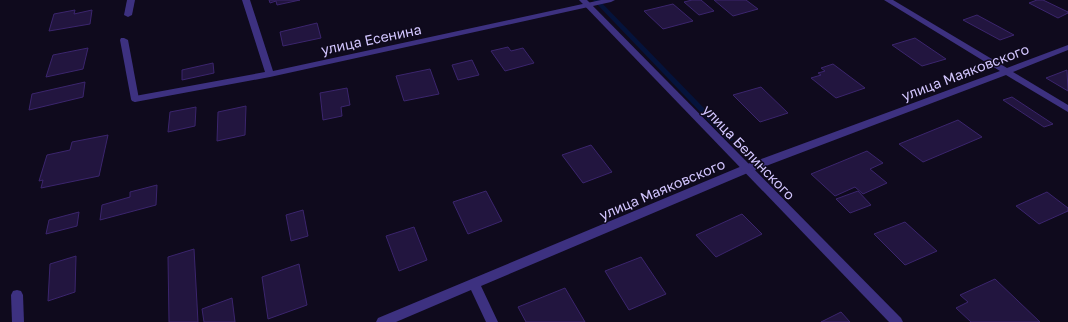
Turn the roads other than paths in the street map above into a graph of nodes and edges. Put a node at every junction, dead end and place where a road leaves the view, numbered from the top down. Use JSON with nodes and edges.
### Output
{"nodes":[{"id":1,"x":131,"y":0,"type":"edge"},
{"id":2,"x":246,"y":0,"type":"edge"},
{"id":3,"x":611,"y":0,"type":"edge"},
{"id":4,"x":888,"y":0,"type":"edge"},
{"id":5,"x":585,"y":3,"type":"edge"},
{"id":6,"x":128,"y":15,"type":"dead end"},
{"id":7,"x":124,"y":40,"type":"dead end"},
{"id":8,"x":1068,"y":47,"type":"edge"},
{"id":9,"x":1006,"y":72,"type":"junction"},
{"id":10,"x":270,"y":74,"type":"junction"},
{"id":11,"x":1068,"y":109,"type":"edge"},
{"id":12,"x":746,"y":169,"type":"junction"},
{"id":13,"x":474,"y":283,"type":"junction"},
{"id":14,"x":17,"y":295,"type":"dead end"},
{"id":15,"x":18,"y":322,"type":"edge"},
{"id":16,"x":382,"y":322,"type":"edge"},
{"id":17,"x":492,"y":322,"type":"edge"},
{"id":18,"x":897,"y":322,"type":"edge"}],
"edges":[{"from":1,"to":6,"type":"street"},
{"from":2,"to":10,"type":"street"},
{"from":3,"to":5,"type":"street","name":"улица Есенина"},
{"from":4,"to":9,"type":"street"},
{"from":5,"to":10,"type":"street","name":"улица Есенина"},
{"from":5,"to":12,"type":"street","name":"улица Белинского"},
{"from":7,"to":10,"type":"street","name":"улица Есенина"},
{"from":8,"to":9,"type":"street","name":"улица Маяковского"},
{"from":9,"to":11,"type":"street"},
{"from":9,"to":12,"type":"street","name":"улица Маяковского"},
{"from":12,"to":13,"type":"street","name":"улица Маяковского"},
{"from":12,"to":18,"type":"street","name":"улица Белинского"},
{"from":13,"to":16,"type":"street","name":"улица Маяковского"},
{"from":13,"to":17,"type":"street"},
{"from":14,"to":15,"type":"street"}]}
